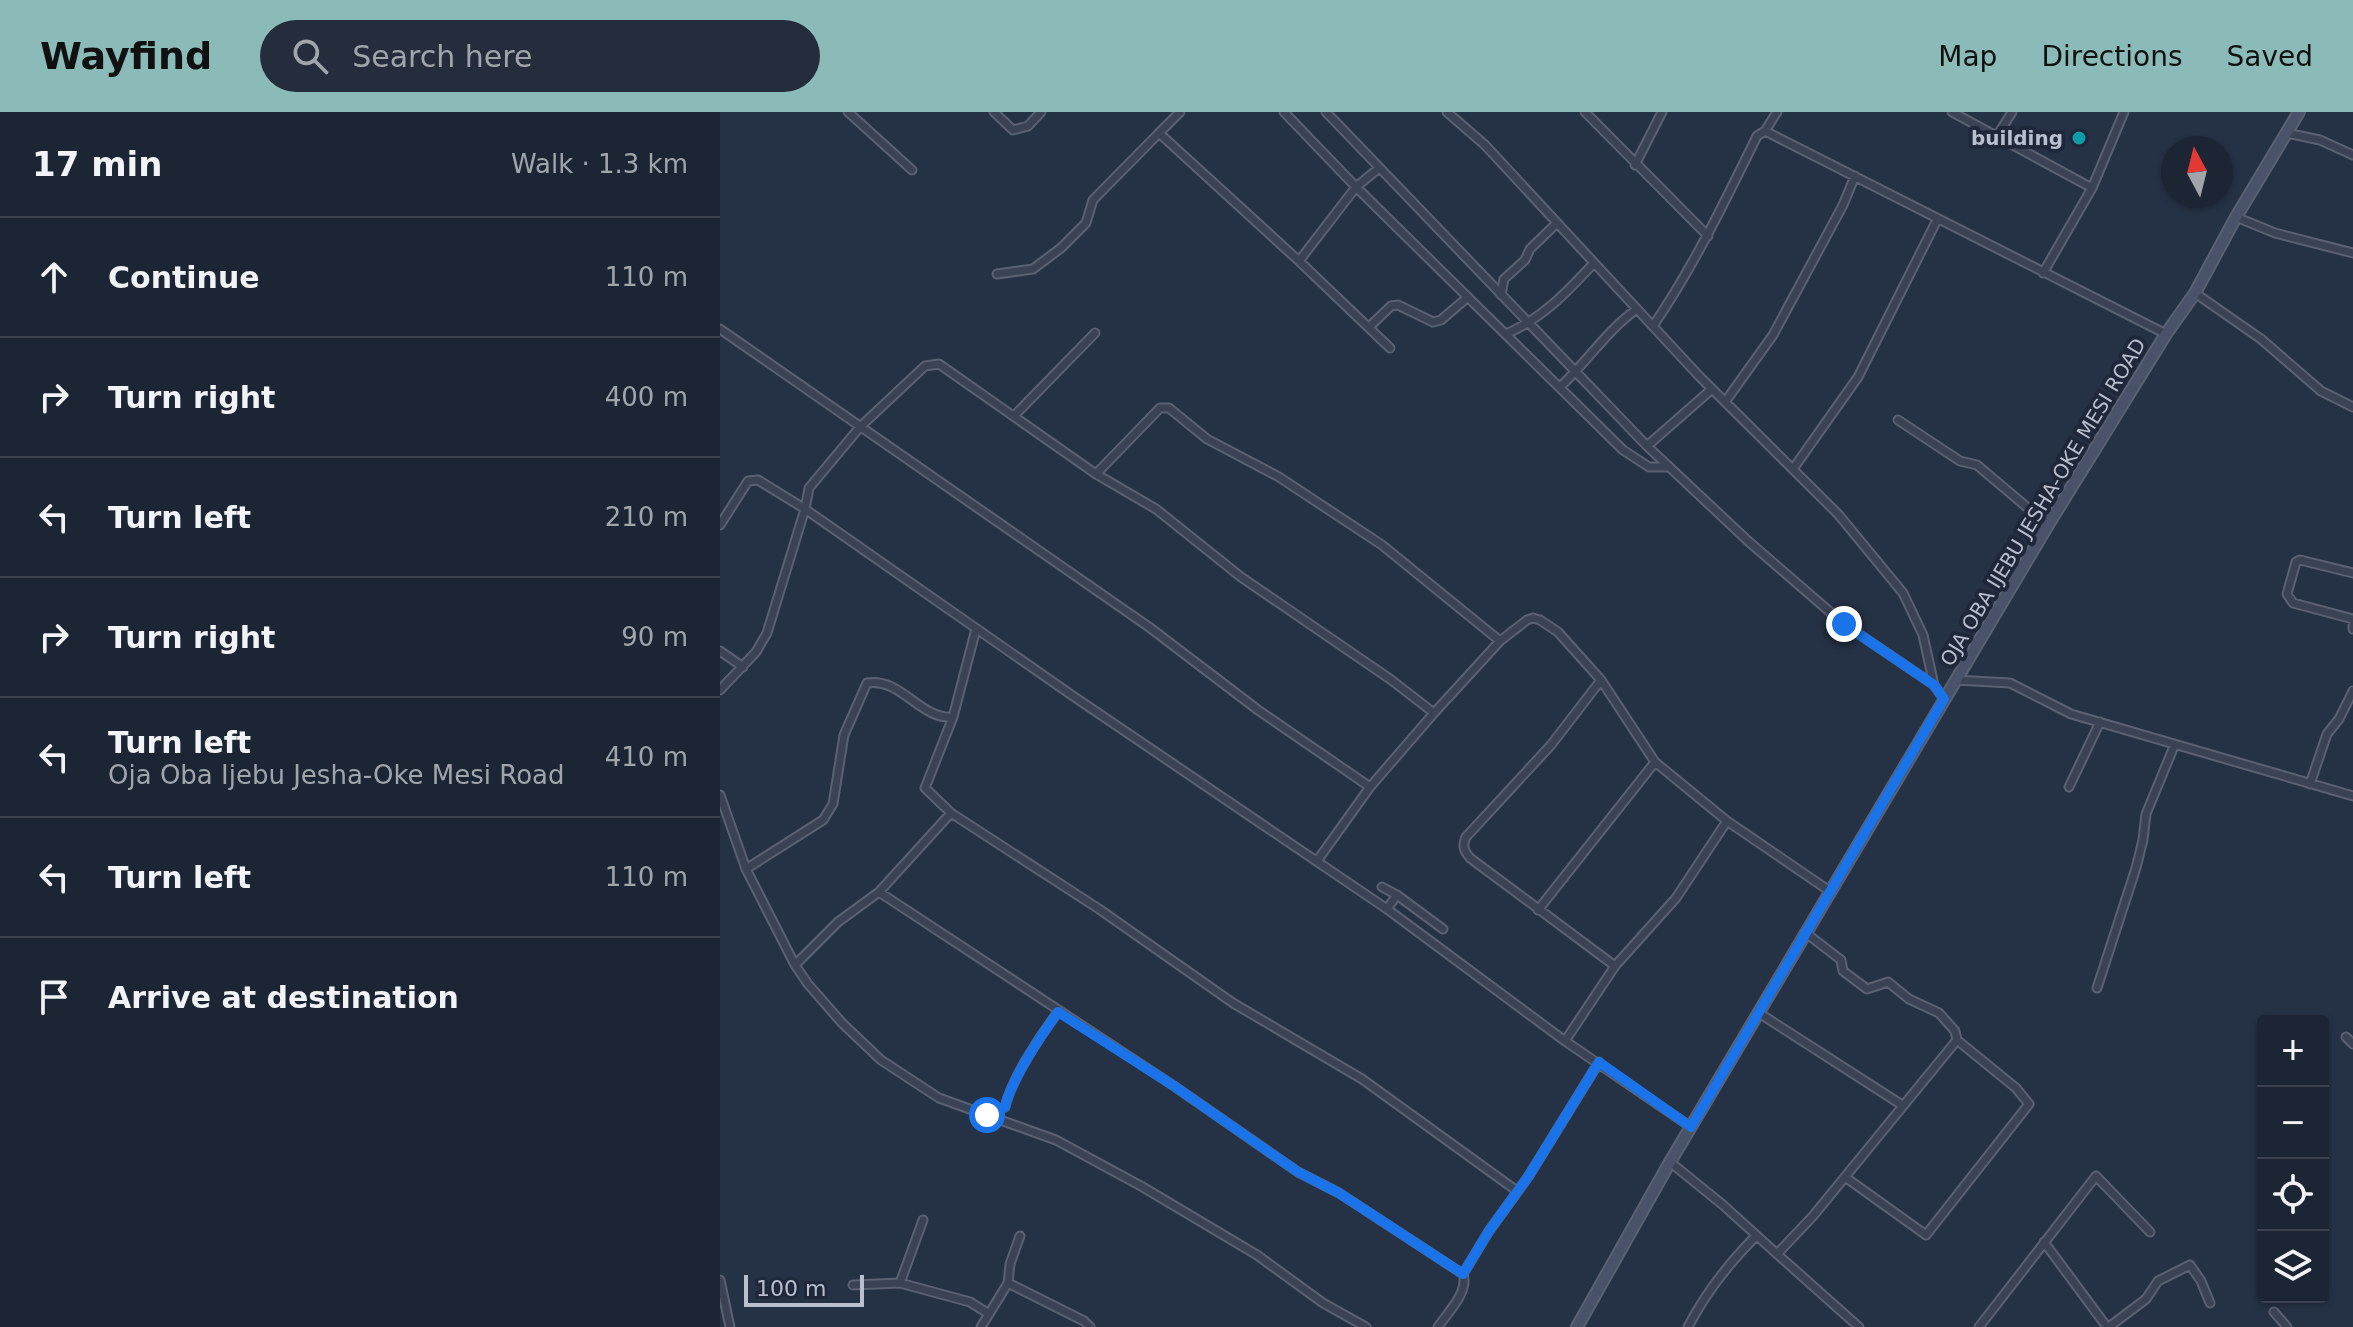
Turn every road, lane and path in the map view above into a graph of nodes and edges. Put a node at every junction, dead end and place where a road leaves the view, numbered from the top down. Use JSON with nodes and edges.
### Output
{"nodes":[{"id":1,"x":848,"y":112,"type":"edge"},
{"id":2,"x":994,"y":112,"type":"edge"},
{"id":3,"x":1041,"y":112,"type":"edge"},
{"id":4,"x":1180,"y":112,"type":"edge"},
{"id":5,"x":1284,"y":112,"type":"edge"},
{"id":6,"x":1326,"y":112,"type":"edge"},
{"id":7,"x":1447,"y":112,"type":"edge"},
{"id":8,"x":1585,"y":112,"type":"edge"},
{"id":9,"x":1662,"y":112,"type":"edge"},
{"id":10,"x":1777,"y":112,"type":"edge"},
{"id":11,"x":1952,"y":112,"type":"edge"},
{"id":12,"x":2012,"y":112,"type":"edge"},
{"id":13,"x":2124,"y":112,"type":"edge"},
{"id":14,"x":2299,"y":112,"type":"edge"},
{"id":15,"x":1765,"y":131,"type":"junction"},
{"id":16,"x":1159,"y":133,"type":"junction"},
{"id":17,"x":2286,"y":133,"type":"junction"},
{"id":18,"x":1997,"y":136,"type":"junction"},
{"id":19,"x":2353,"y":155,"type":"edge"},
{"id":20,"x":1635,"y":165,"type":"junction"},
{"id":21,"x":1379,"y":168,"type":"junction"},
{"id":22,"x":912,"y":170,"type":"dead end"},
{"id":23,"x":1855,"y":176,"type":"junction"},
{"id":24,"x":1356,"y":187,"type":"junction"},
{"id":25,"x":2092,"y":188,"type":"junction"},
{"id":26,"x":2236,"y":217,"type":"junction"},
{"id":27,"x":1937,"y":220,"type":"junction"},
{"id":28,"x":1556,"y":224,"type":"junction"},
{"id":29,"x":1708,"y":236,"type":"junction"},
{"id":30,"x":2353,"y":253,"type":"edge"},
{"id":31,"x":1299,"y":261,"type":"junction"},
{"id":32,"x":1594,"y":263,"type":"junction"},
{"id":33,"x":2043,"y":273,"type":"junction"},
{"id":34,"x":997,"y":274,"type":"dead end"},
{"id":35,"x":2195,"y":293,"type":"junction"},
{"id":36,"x":1501,"y":295,"type":"junction"},
{"id":37,"x":1468,"y":297,"type":"junction"},
{"id":38,"x":1637,"y":309,"type":"junction"},
{"id":39,"x":1529,"y":324,"type":"junction"},
{"id":40,"x":1653,"y":326,"type":"junction"},
{"id":41,"x":1369,"y":327,"type":"junction"},
{"id":42,"x":720,"y":329,"type":"edge"},
{"id":43,"x":1095,"y":333,"type":"dead end"},
{"id":44,"x":1506,"y":334,"type":"junction"},
{"id":45,"x":2166,"y":334,"type":"junction"},
{"id":46,"x":1390,"y":348,"type":"dead end"},
{"id":47,"x":1576,"y":372,"type":"junction"},
{"id":48,"x":1560,"y":387,"type":"junction"},
{"id":49,"x":1712,"y":389,"type":"junction"},
{"id":50,"x":1725,"y":402,"type":"junction"},
{"id":51,"x":2353,"y":407,"type":"edge"},
{"id":52,"x":1015,"y":415,"type":"junction"},
{"id":53,"x":1898,"y":420,"type":"dead end"},
{"id":54,"x":860,"y":427,"type":"junction"},
{"id":55,"x":1647,"y":446,"type":"junction"},
{"id":56,"x":1668,"y":467,"type":"junction"},
{"id":57,"x":1793,"y":469,"type":"junction"},
{"id":58,"x":1096,"y":474,"type":"junction"},
{"id":59,"x":805,"y":509,"type":"junction"},
{"id":60,"x":720,"y":525,"type":"edge"},
{"id":61,"x":2048,"y":525,"type":"junction"},
{"id":62,"x":2353,"y":573,"type":"edge"},
{"id":63,"x":2353,"y":624,"type":"edge"},
{"id":64,"x":976,"y":629,"type":"junction"},
{"id":65,"x":1500,"y":641,"type":"junction"},
{"id":66,"x":720,"y":651,"type":"edge"},
{"id":67,"x":743,"y":667,"type":"junction"},
{"id":68,"x":1601,"y":680,"type":"junction"},
{"id":69,"x":1955,"y":680,"type":"junction"},
{"id":70,"x":1934,"y":685,"type":"junction"},
{"id":71,"x":720,"y":690,"type":"edge"},
{"id":72,"x":2353,"y":691,"type":"edge"},
{"id":73,"x":1944,"y":699,"type":"junction"},
{"id":74,"x":1434,"y":713,"type":"junction"},
{"id":75,"x":953,"y":717,"type":"junction"},
{"id":76,"x":2100,"y":722,"type":"junction"},
{"id":77,"x":2175,"y":744,"type":"junction"},
{"id":78,"x":1655,"y":762,"type":"junction"},
{"id":79,"x":2310,"y":784,"type":"junction"},
{"id":80,"x":1370,"y":787,"type":"junction"},
{"id":81,"x":2069,"y":787,"type":"dead end"},
{"id":82,"x":720,"y":795,"type":"edge"},
{"id":83,"x":2353,"y":796,"type":"edge"},
{"id":84,"x":951,"y":813,"type":"junction"},
{"id":85,"x":1727,"y":821,"type":"junction"},
{"id":86,"x":1317,"y":861,"type":"junction"},
{"id":87,"x":746,"y":869,"type":"junction"},
{"id":88,"x":1382,"y":887,"type":"dead end"},
{"id":89,"x":879,"y":892,"type":"junction"},
{"id":90,"x":1831,"y":892,"type":"junction"},
{"id":91,"x":1397,"y":895,"type":"junction"},
{"id":92,"x":1387,"y":909,"type":"junction"},
{"id":93,"x":1538,"y":910,"type":"junction"},
{"id":94,"x":1443,"y":929,"type":"dead end"},
{"id":95,"x":1806,"y":933,"type":"junction"},
{"id":96,"x":795,"y":965,"type":"junction"},
{"id":97,"x":1615,"y":966,"type":"junction"},
{"id":98,"x":2097,"y":988,"type":"dead end"},
{"id":99,"x":1058,"y":1012,"type":"junction"},
{"id":100,"x":1759,"y":1013,"type":"junction"},
{"id":101,"x":2346,"y":1037,"type":"dead end"},
{"id":102,"x":1957,"y":1040,"type":"junction"},
{"id":103,"x":1565,"y":1041,"type":"junction"},
{"id":104,"x":2353,"y":1044,"type":"edge"},
{"id":105,"x":1599,"y":1062,"type":"junction"},
{"id":106,"x":1902,"y":1105,"type":"junction"},
{"id":107,"x":987,"y":1115,"type":"junction"},
{"id":108,"x":1691,"y":1127,"type":"junction"},
{"id":109,"x":1670,"y":1162,"type":"junction"},
{"id":110,"x":1845,"y":1177,"type":"junction"},
{"id":111,"x":1517,"y":1191,"type":"junction"},
{"id":112,"x":923,"y":1220,"type":"dead end"},
{"id":113,"x":2150,"y":1232,"type":"dead end"},
{"id":114,"x":1020,"y":1236,"type":"dead end"},
{"id":115,"x":1756,"y":1236,"type":"junction"},
{"id":116,"x":2044,"y":1242,"type":"junction"},
{"id":117,"x":1777,"y":1254,"type":"junction"},
{"id":118,"x":1463,"y":1274,"type":"junction"},
{"id":119,"x":720,"y":1280,"type":"edge"},
{"id":120,"x":900,"y":1283,"type":"junction"},
{"id":121,"x":1008,"y":1283,"type":"junction"},
{"id":122,"x":853,"y":1285,"type":"dead end"},
{"id":123,"x":2210,"y":1303,"type":"dead end"},
{"id":124,"x":2274,"y":1312,"type":"dead end"},
{"id":125,"x":989,"y":1314,"type":"junction"},
{"id":126,"x":730,"y":1327,"type":"edge"},
{"id":127,"x":981,"y":1327,"type":"edge"},
{"id":128,"x":1090,"y":1327,"type":"edge"},
{"id":129,"x":1366,"y":1327,"type":"edge"},
{"id":130,"x":1438,"y":1327,"type":"edge"},
{"id":131,"x":1577,"y":1327,"type":"edge"},
{"id":132,"x":1688,"y":1327,"type":"edge"},
{"id":133,"x":1859,"y":1327,"type":"edge"},
{"id":134,"x":1979,"y":1327,"type":"edge"},
{"id":135,"x":2108,"y":1327,"type":"edge"},
{"id":136,"x":2287,"y":1327,"type":"edge"}],
"edges":[{"from":1,"to":22,"type":"street"},
{"from":2,"to":3,"type":"street"},
{"from":4,"to":16,"type":"street"},
{"from":5,"to":24,"type":"street"},
{"from":6,"to":21,"type":"street"},
{"from":7,"to":28,"type":"street"},
{"from":8,"to":20,"type":"street"},
{"from":9,"to":20,"type":"street"},
{"from":10,"to":15,"type":"street"},
{"from":11,"to":18,"type":"street"},
{"from":12,"to":18,"type":"street"},
{"from":13,"to":25,"type":"street"},
{"from":14,"to":17,"type":"main road","name":"OJA OBA IJEBU JESHA-OKE MESI ROAD"},
{"from":15,"to":23,"type":"street"},
{"from":15,"to":29,"type":"street"},
{"from":16,"to":31,"type":"street"},
{"from":16,"to":34,"type":"street"},
{"from":17,"to":19,"type":"street"},
{"from":17,"to":26,"type":"main road","name":"OJA OBA IJEBU JESHA-OKE MESI ROAD"},
{"from":18,"to":25,"type":"street"},
{"from":20,"to":29,"type":"street"},
{"from":21,"to":24,"type":"street"},
{"from":21,"to":36,"type":"street"},
{"from":23,"to":27,"type":"street"},
{"from":23,"to":50,"type":"street"},
{"from":24,"to":31,"type":"street"},
{"from":24,"to":37,"type":"street"},
{"from":25,"to":33,"type":"street"},
{"from":26,"to":30,"type":"street"},
{"from":26,"to":35,"type":"main road","name":"OJA OBA IJEBU JESHA-OKE MESI ROAD"},
{"from":27,"to":33,"type":"street"},
{"from":27,"to":57,"type":"street"},
{"from":28,"to":32,"type":"street"},
{"from":28,"to":36,"type":"street"},
{"from":29,"to":40,"type":"street"},
{"from":31,"to":41,"type":"street"},
{"from":32,"to":38,"type":"street"},
{"from":32,"to":39,"type":"street"},
{"from":33,"to":45,"type":"street"},
{"from":35,"to":45,"type":"main road","name":"OJA OBA IJEBU JESHA-OKE MESI ROAD"},
{"from":35,"to":51,"type":"street"},
{"from":36,"to":39,"type":"street"},
{"from":37,"to":41,"type":"street"},
{"from":37,"to":44,"type":"street"},
{"from":38,"to":40,"type":"street"},
{"from":38,"to":47,"type":"street"},
{"from":39,"to":44,"type":"street"},
{"from":39,"to":47,"type":"street"},
{"from":40,"to":49,"type":"street"},
{"from":41,"to":46,"type":"street"},
{"from":42,"to":54,"type":"street"},
{"from":43,"to":52,"type":"street"},
{"from":44,"to":48,"type":"street"},
{"from":45,"to":61,"type":"main road","name":"OJA OBA IJEBU JESHA-OKE MESI ROAD"},
{"from":47,"to":48,"type":"street"},
{"from":47,"to":55,"type":"street"},
{"from":48,"to":56,"type":"street"},
{"from":49,"to":50,"type":"street"},
{"from":49,"to":55,"type":"street"},
{"from":50,"to":57,"type":"street"},
{"from":52,"to":54,"type":"street"},
{"from":52,"to":58,"type":"street"},
{"from":53,"to":61,"type":"street"},
{"from":54,"to":59,"type":"street"},
{"from":54,"to":80,"type":"street"},
{"from":55,"to":56,"type":"street"},
{"from":56,"to":70,"type":"street"},
{"from":57,"to":70,"type":"street"},
{"from":58,"to":65,"type":"street"},
{"from":58,"to":74,"type":"street"},
{"from":59,"to":60,"type":"street"},
{"from":59,"to":64,"type":"street"},
{"from":59,"to":67,"type":"street"},
{"from":61,"to":69,"type":"main road","name":"OJA OBA IJEBU JESHA-OKE MESI ROAD"},
{"from":62,"to":63,"type":"street"},
{"from":64,"to":75,"type":"street"},
{"from":64,"to":86,"type":"street"},
{"from":65,"to":68,"type":"street"},
{"from":65,"to":74,"type":"street"},
{"from":66,"to":67,"type":"street"},
{"from":67,"to":71,"type":"street"},
{"from":68,"to":78,"type":"street"},
{"from":68,"to":93,"type":"street"},
{"from":69,"to":73,"type":"main road","name":"OJA OBA IJEBU JESHA-OKE MESI ROAD"},
{"from":69,"to":76,"type":"street"},
{"from":70,"to":73,"type":"street"},
{"from":72,"to":79,"type":"street"},
{"from":73,"to":90,"type":"main road","name":"OJA OBA IJEBU JESHA-OKE MESI ROAD"},
{"from":74,"to":80,"type":"street"},
{"from":75,"to":84,"type":"street"},
{"from":75,"to":87,"type":"street"},
{"from":76,"to":77,"type":"street"},
{"from":76,"to":81,"type":"street"},
{"from":77,"to":79,"type":"street"},
{"from":77,"to":98,"type":"street"},
{"from":78,"to":85,"type":"street"},
{"from":78,"to":93,"type":"street"},
{"from":79,"to":83,"type":"street"},
{"from":80,"to":86,"type":"street"},
{"from":82,"to":87,"type":"street"},
{"from":84,"to":89,"type":"street"},
{"from":84,"to":111,"type":"street"},
{"from":85,"to":90,"type":"street"},
{"from":85,"to":97,"type":"street"},
{"from":86,"to":92,"type":"street"},
{"from":87,"to":96,"type":"street"},
{"from":88,"to":91,"type":"street"},
{"from":89,"to":96,"type":"street"},
{"from":89,"to":99,"type":"street"},
{"from":90,"to":95,"type":"main road","name":"OJA OBA IJEBU JESHA-OKE MESI ROAD"},
{"from":91,"to":92,"type":"street"},
{"from":91,"to":94,"type":"street"},
{"from":92,"to":103,"type":"street"},
{"from":93,"to":97,"type":"street"},
{"from":95,"to":100,"type":"main road","name":"OJA OBA IJEBU JESHA-OKE MESI ROAD"},
{"from":95,"to":102,"type":"street"},
{"from":96,"to":107,"type":"street"},
{"from":97,"to":103,"type":"street"},
{"from":99,"to":107,"type":"street"},
{"from":99,"to":118,"type":"street"},
{"from":100,"to":106,"type":"street"},
{"from":100,"to":108,"type":"main road","name":"OJA OBA IJEBU JESHA-OKE MESI ROAD"},
{"from":101,"to":104,"type":"street"},
{"from":102,"to":106,"type":"street"},
{"from":102,"to":110,"type":"street"},
{"from":103,"to":105,"type":"street"},
{"from":105,"to":108,"type":"street"},
{"from":105,"to":111,"type":"street"},
{"from":106,"to":110,"type":"street"},
{"from":107,"to":129,"type":"street"},
{"from":108,"to":109,"type":"main road","name":"OJA OBA IJEBU JESHA-OKE MESI ROAD"},
{"from":109,"to":115,"type":"street"},
{"from":109,"to":131,"type":"main road","name":"OJA OBA IJEBU JESHA-OKE MESI ROAD"},
{"from":110,"to":117,"type":"street"},
{"from":111,"to":118,"type":"street"},
{"from":112,"to":120,"type":"street"},
{"from":113,"to":116,"type":"street"},
{"from":114,"to":121,"type":"street"},
{"from":115,"to":117,"type":"street"},
{"from":115,"to":132,"type":"street"},
{"from":116,"to":134,"type":"street"},
{"from":116,"to":135,"type":"street"},
{"from":117,"to":133,"type":"street"},
{"from":118,"to":130,"type":"street"},
{"from":119,"to":126,"type":"street"},
{"from":120,"to":122,"type":"street"},
{"from":120,"to":125,"type":"street"},
{"from":121,"to":125,"type":"street"},
{"from":121,"to":128,"type":"street"},
{"from":123,"to":135,"type":"street"},
{"from":124,"to":136,"type":"street"},
{"from":125,"to":127,"type":"street"}]}
